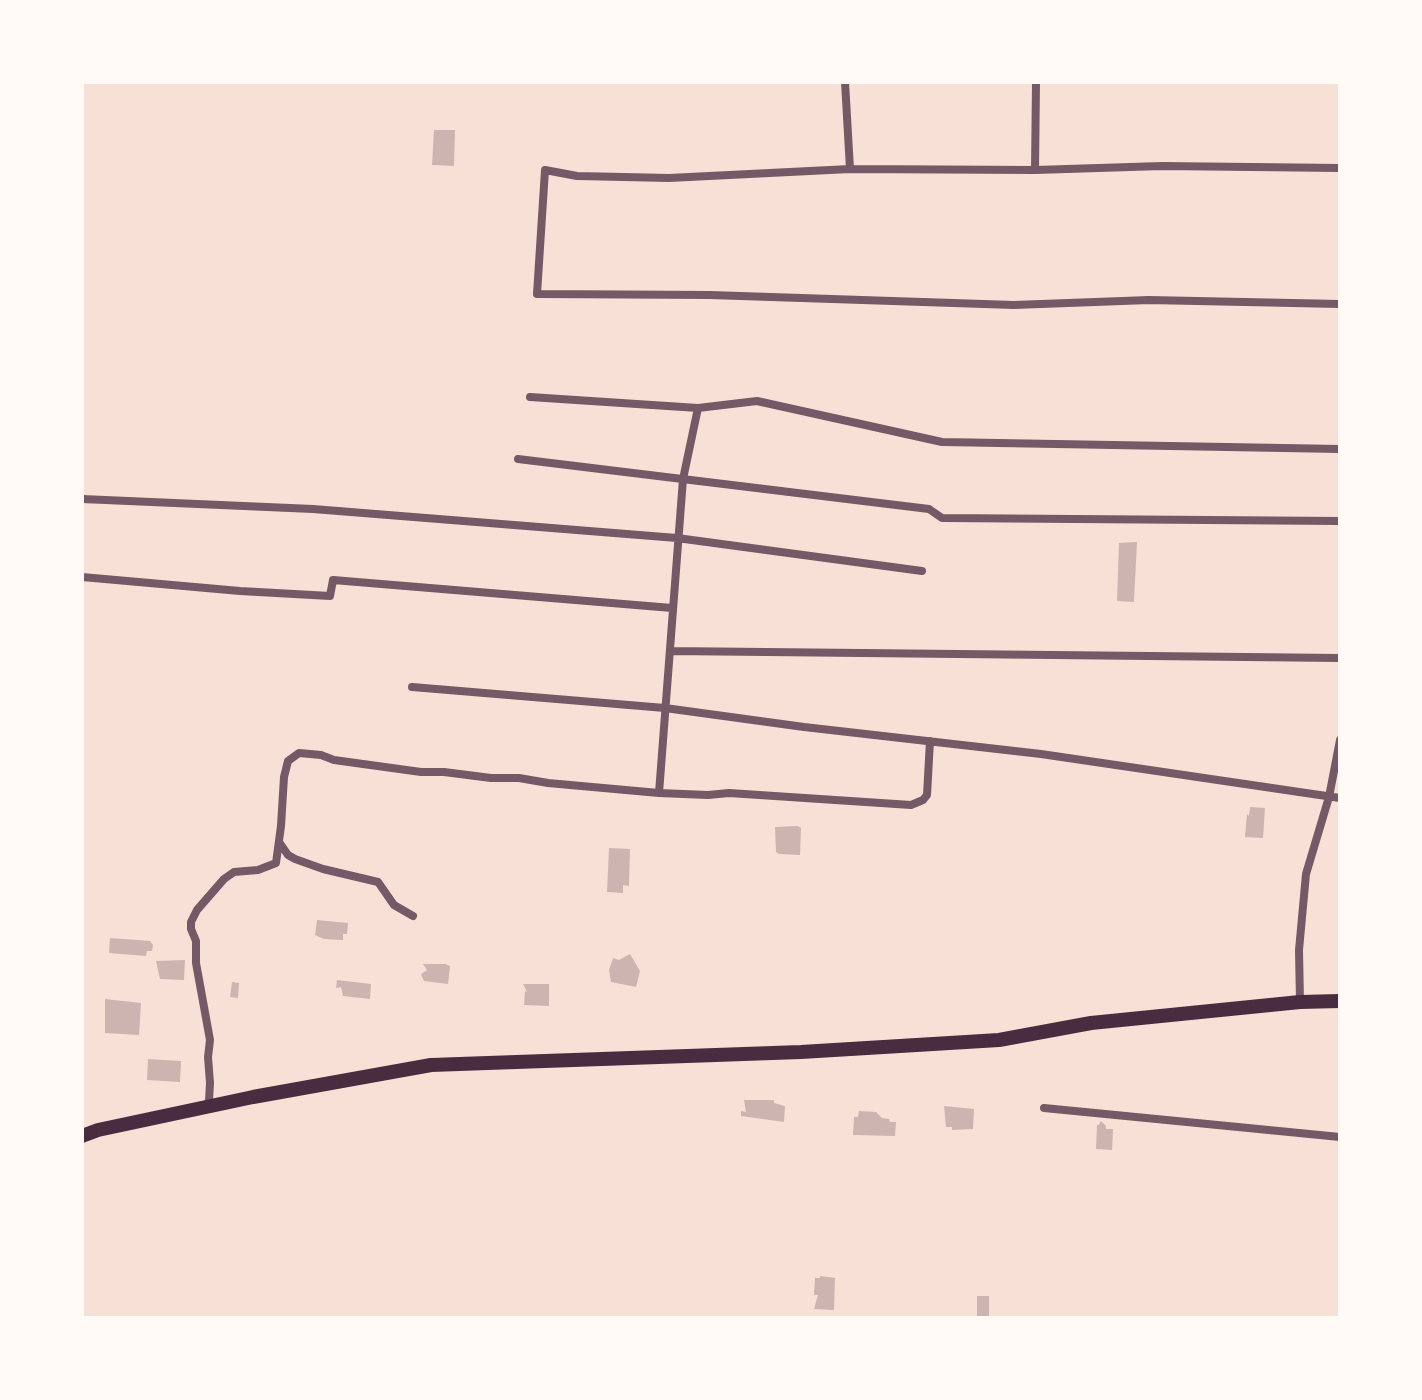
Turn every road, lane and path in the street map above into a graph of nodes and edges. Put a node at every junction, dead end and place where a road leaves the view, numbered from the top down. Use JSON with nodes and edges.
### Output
{"nodes":[{"id":1,"x":845,"y":82,"type":"edge"},
{"id":2,"x":1036,"y":82,"type":"edge"},
{"id":3,"x":1340,"y":168,"type":"edge"},
{"id":4,"x":850,"y":169,"type":"junction"},
{"id":5,"x":1035,"y":170,"type":"junction"},
{"id":6,"x":1340,"y":304,"type":"edge"},
{"id":7,"x":530,"y":397,"type":"dead end"},
{"id":8,"x":698,"y":408,"type":"junction"},
{"id":9,"x":1340,"y":449,"type":"edge"},
{"id":10,"x":518,"y":459,"type":"dead end"},
{"id":11,"x":683,"y":479,"type":"junction"},
{"id":12,"x":82,"y":499,"type":"edge"},
{"id":13,"x":1340,"y":521,"type":"edge"},
{"id":14,"x":677,"y":538,"type":"junction"},
{"id":15,"x":922,"y":571,"type":"dead end"},
{"id":16,"x":82,"y":577,"type":"edge"},
{"id":17,"x":672,"y":608,"type":"junction"},
{"id":18,"x":670,"y":651,"type":"junction"},
{"id":19,"x":1340,"y":658,"type":"edge"},
{"id":20,"x":412,"y":687,"type":"dead end"},
{"id":21,"x":665,"y":708,"type":"junction"},
{"id":22,"x":1340,"y":740,"type":"edge"},
{"id":23,"x":930,"y":741,"type":"junction"},
{"id":24,"x":659,"y":793,"type":"junction"},
{"id":25,"x":1329,"y":797,"type":"junction"},
{"id":26,"x":1340,"y":798,"type":"edge"},
{"id":27,"x":278,"y":841,"type":"junction"},
{"id":28,"x":413,"y":916,"type":"dead end"},
{"id":29,"x":1340,"y":1001,"type":"edge"},
{"id":30,"x":1300,"y":1002,"type":"junction"},
{"id":31,"x":205,"y":1108,"type":"junction"},
{"id":32,"x":1044,"y":1108,"type":"dead end"},
{"id":33,"x":82,"y":1136,"type":"edge"},
{"id":34,"x":1340,"y":1137,"type":"edge"}],
"edges":[{"from":1,"to":4,"type":"street"},
{"from":2,"to":5,"type":"street"},
{"from":3,"to":5,"type":"street"},
{"from":4,"to":5,"type":"street"},
{"from":4,"to":6,"type":"street"},
{"from":7,"to":8,"type":"street"},
{"from":8,"to":9,"type":"street"},
{"from":8,"to":11,"type":"street"},
{"from":10,"to":11,"type":"street"},
{"from":11,"to":13,"type":"street"},
{"from":11,"to":14,"type":"street"},
{"from":12,"to":14,"type":"street"},
{"from":14,"to":15,"type":"street"},
{"from":14,"to":17,"type":"street"},
{"from":16,"to":17,"type":"street"},
{"from":17,"to":18,"type":"street"},
{"from":18,"to":19,"type":"street"},
{"from":18,"to":21,"type":"street"},
{"from":20,"to":21,"type":"street"},
{"from":21,"to":23,"type":"street"},
{"from":21,"to":24,"type":"street"},
{"from":22,"to":25,"type":"street"},
{"from":23,"to":24,"type":"street"},
{"from":23,"to":25,"type":"street"},
{"from":24,"to":27,"type":"street"},
{"from":25,"to":26,"type":"street"},
{"from":25,"to":30,"type":"street"},
{"from":27,"to":28,"type":"street"},
{"from":27,"to":31,"type":"street"},
{"from":29,"to":30,"type":"main road"},
{"from":30,"to":31,"type":"main road"},
{"from":31,"to":33,"type":"main road"},
{"from":32,"to":34,"type":"street"}]}
